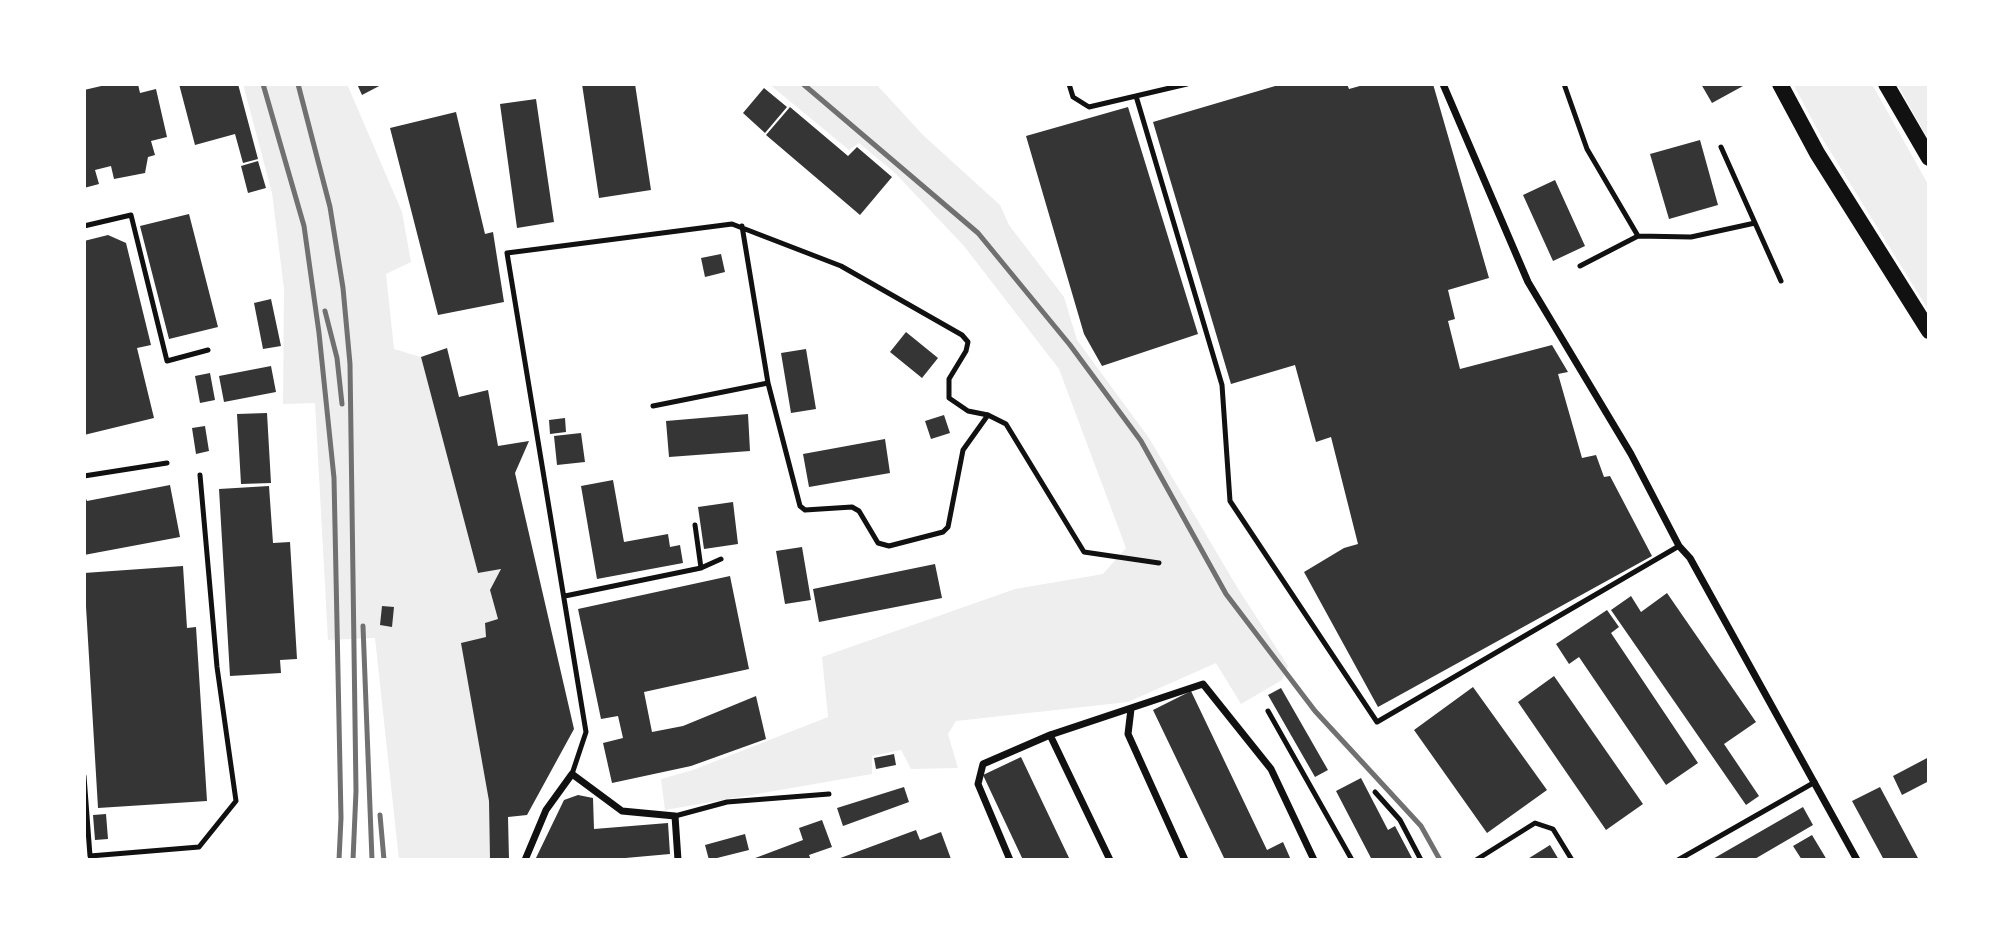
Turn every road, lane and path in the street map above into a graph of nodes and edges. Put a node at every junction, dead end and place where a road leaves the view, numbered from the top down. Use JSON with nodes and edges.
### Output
{"nodes":[{"id":1,"x":1069,"y":84,"type":"edge"},
{"id":2,"x":1187,"y":84,"type":"edge"},
{"id":3,"x":1443,"y":84,"type":"edge"},
{"id":4,"x":1564,"y":84,"type":"edge"},
{"id":5,"x":1780,"y":84,"type":"edge"},
{"id":6,"x":1886,"y":84,"type":"edge"},
{"id":7,"x":1136,"y":96,"type":"junction"},
{"id":8,"x":1721,"y":147,"type":"dead end"},
{"id":9,"x":1929,"y":158,"type":"edge"},
{"id":10,"x":1755,"y":223,"type":"junction"},
{"id":11,"x":84,"y":226,"type":"edge"},
{"id":12,"x":742,"y":226,"type":"junction"},
{"id":13,"x":1638,"y":236,"type":"junction"},
{"id":14,"x":1580,"y":266,"type":"dead end"},
{"id":15,"x":1781,"y":281,"type":"dead end"},
{"id":16,"x":1929,"y":331,"type":"edge"},
{"id":17,"x":208,"y":351,"type":"dead end"},
{"id":18,"x":768,"y":383,"type":"junction"},
{"id":19,"x":653,"y":406,"type":"dead end"},
{"id":20,"x":988,"y":415,"type":"junction"},
{"id":21,"x":167,"y":463,"type":"dead end"},
{"id":22,"x":200,"y":475,"type":"dead end"},
{"id":23,"x":84,"y":476,"type":"edge"},
{"id":24,"x":695,"y":525,"type":"dead end"},
{"id":25,"x":1679,"y":546,"type":"junction"},
{"id":26,"x":721,"y":559,"type":"dead end"},
{"id":27,"x":1159,"y":563,"type":"dead end"},
{"id":28,"x":701,"y":568,"type":"junction"},
{"id":29,"x":565,"y":596,"type":"junction"},
{"id":30,"x":1131,"y":709,"type":"junction"},
{"id":31,"x":1268,"y":711,"type":"dead end"},
{"id":32,"x":1050,"y":735,"type":"junction"},
{"id":33,"x":572,"y":774,"type":"junction"},
{"id":34,"x":84,"y":776,"type":"edge"},
{"id":35,"x":1815,"y":782,"type":"junction"},
{"id":36,"x":1376,"y":792,"type":"dead end"},
{"id":37,"x":829,"y":794,"type":"dead end"},
{"id":38,"x":675,"y":816,"type":"junction"},
{"id":39,"x":525,"y":860,"type":"edge"},
{"id":40,"x":678,"y":860,"type":"edge"},
{"id":41,"x":1010,"y":860,"type":"edge"},
{"id":42,"x":1110,"y":860,"type":"edge"},
{"id":43,"x":1185,"y":860,"type":"edge"},
{"id":44,"x":1314,"y":860,"type":"edge"},
{"id":45,"x":1352,"y":860,"type":"edge"},
{"id":46,"x":1421,"y":860,"type":"edge"},
{"id":47,"x":1476,"y":860,"type":"edge"},
{"id":48,"x":1572,"y":860,"type":"edge"},
{"id":49,"x":1678,"y":860,"type":"edge"},
{"id":50,"x":1857,"y":860,"type":"edge"}],
"edges":[{"from":1,"to":7,"type":"lane"},
{"from":2,"to":7,"type":"lane"},
{"from":3,"to":25,"type":"street"},
{"from":4,"to":13,"type":"lane"},
{"from":5,"to":16,"type":"main road"},
{"from":6,"to":9,"type":"main road"},
{"from":7,"to":25,"type":"lane"},
{"from":8,"to":10,"type":"lane"},
{"from":10,"to":13,"type":"lane"},
{"from":10,"to":15,"type":"lane"},
{"from":11,"to":17,"type":"lane"},
{"from":12,"to":18,"type":"lane"},
{"from":12,"to":20,"type":"lane"},
{"from":12,"to":29,"type":"lane"},
{"from":13,"to":14,"type":"lane"},
{"from":18,"to":19,"type":"lane"},
{"from":18,"to":20,"type":"lane"},
{"from":20,"to":27,"type":"lane"},
{"from":21,"to":23,"type":"lane"},
{"from":22,"to":34,"type":"lane"},
{"from":24,"to":28,"type":"lane"},
{"from":25,"to":35,"type":"street"},
{"from":26,"to":28,"type":"lane"},
{"from":28,"to":29,"type":"lane"},
{"from":29,"to":33,"type":"lane"},
{"from":30,"to":32,"type":"street"},
{"from":30,"to":43,"type":"street"},
{"from":30,"to":44,"type":"street"},
{"from":31,"to":45,"type":"lane"},
{"from":32,"to":41,"type":"street"},
{"from":32,"to":42,"type":"street"},
{"from":33,"to":38,"type":"street"},
{"from":33,"to":39,"type":"street"},
{"from":35,"to":49,"type":"lane"},
{"from":35,"to":50,"type":"street"},
{"from":36,"to":46,"type":"lane"},
{"from":37,"to":38,"type":"lane"},
{"from":38,"to":40,"type":"street"},
{"from":47,"to":48,"type":"lane"}]}
